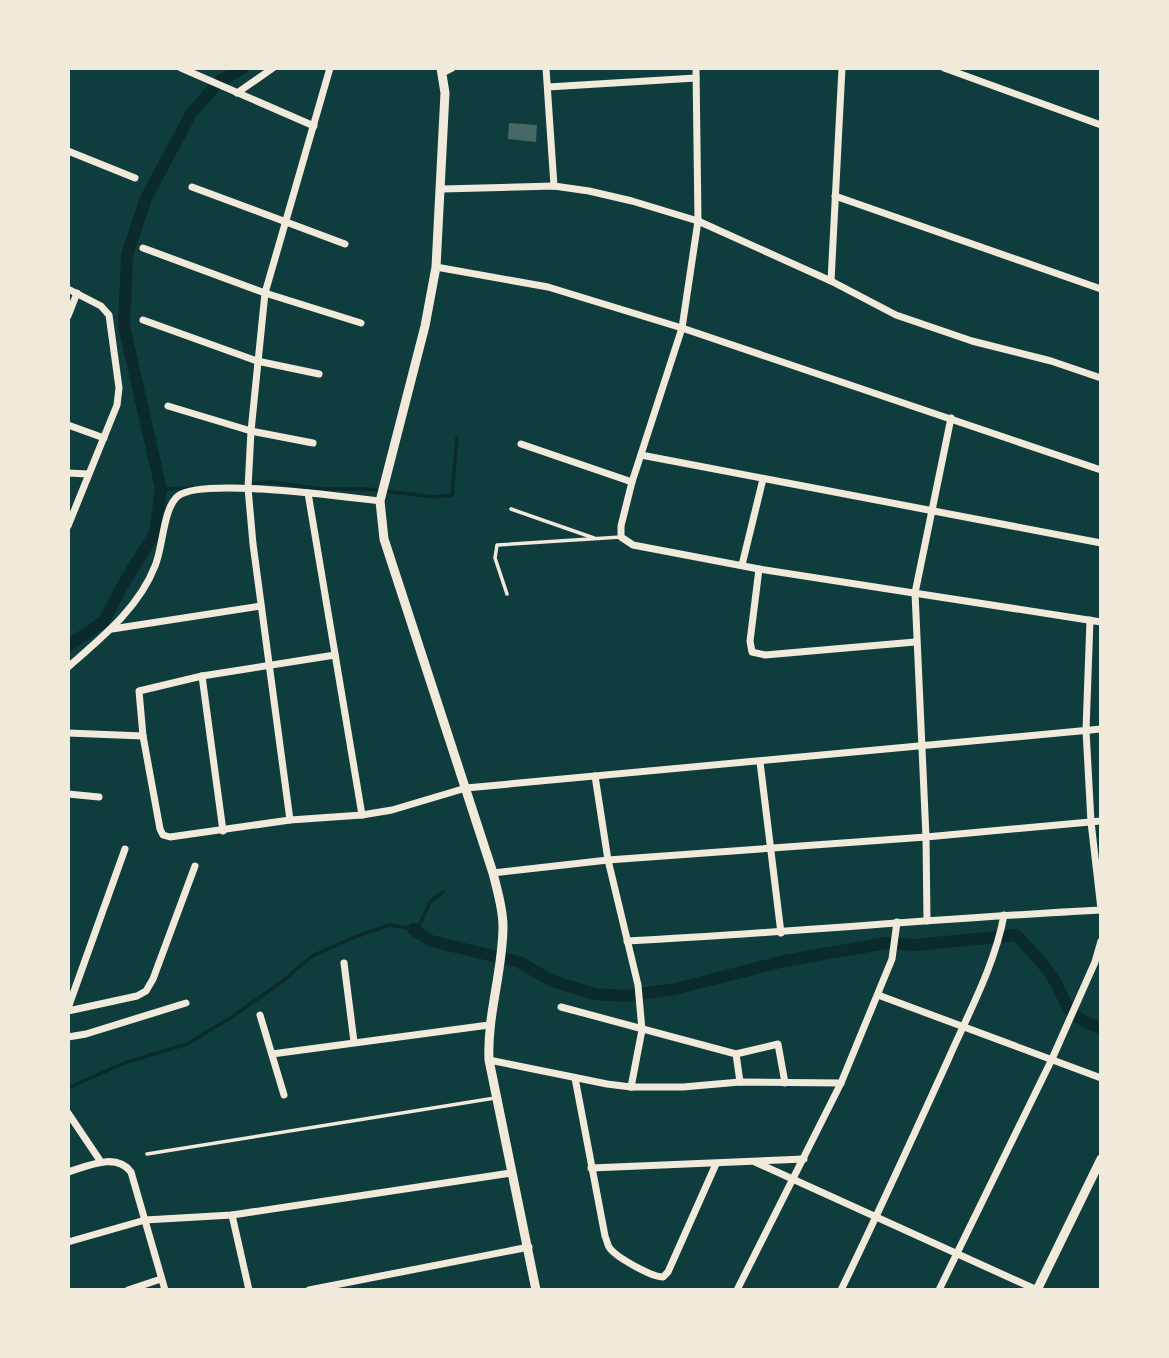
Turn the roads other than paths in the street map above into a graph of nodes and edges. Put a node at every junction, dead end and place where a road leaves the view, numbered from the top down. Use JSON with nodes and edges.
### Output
{"nodes":[{"id":1,"x":181,"y":68,"type":"edge"},
{"id":2,"x":273,"y":68,"type":"edge"},
{"id":3,"x":330,"y":68,"type":"edge"},
{"id":4,"x":452,"y":68,"type":"edge"},
{"id":5,"x":546,"y":68,"type":"edge"},
{"id":6,"x":696,"y":68,"type":"edge"},
{"id":7,"x":842,"y":68,"type":"edge"},
{"id":8,"x":944,"y":68,"type":"edge"},
{"id":9,"x":442,"y":70,"type":"edge"},
{"id":10,"x":965,"y":72,"type":"edge"},
{"id":11,"x":696,"y":78,"type":"junction"},
{"id":12,"x":548,"y":87,"type":"junction"},
{"id":13,"x":237,"y":93,"type":"junction"},
{"id":14,"x":1101,"y":125,"type":"edge"},
{"id":15,"x":314,"y":126,"type":"junction"},
{"id":16,"x":68,"y":151,"type":"edge"},
{"id":17,"x":135,"y":178,"type":"dead end"},
{"id":18,"x":554,"y":186,"type":"junction"},
{"id":19,"x":192,"y":187,"type":"dead end"},
{"id":20,"x":442,"y":189,"type":"junction"},
{"id":21,"x":835,"y":196,"type":"junction"},
{"id":22,"x":698,"y":221,"type":"junction"},
{"id":23,"x":286,"y":223,"type":"junction"},
{"id":24,"x":345,"y":244,"type":"dead end"},
{"id":25,"x":143,"y":248,"type":"dead end"},
{"id":26,"x":436,"y":267,"type":"junction"},
{"id":27,"x":831,"y":281,"type":"junction"},
{"id":28,"x":68,"y":289,"type":"edge"},
{"id":29,"x":1101,"y":289,"type":"edge"},
{"id":30,"x":77,"y":292,"type":"junction"},
{"id":31,"x":265,"y":292,"type":"junction"},
{"id":32,"x":68,"y":316,"type":"edge"},
{"id":33,"x":143,"y":320,"type":"dead end"},
{"id":34,"x":361,"y":323,"type":"dead end"},
{"id":35,"x":681,"y":328,"type":"junction"},
{"id":36,"x":257,"y":361,"type":"junction"},
{"id":37,"x":319,"y":374,"type":"dead end"},
{"id":38,"x":1101,"y":378,"type":"edge"},
{"id":39,"x":167,"y":406,"type":"dead end"},
{"id":40,"x":951,"y":418,"type":"junction"},
{"id":41,"x":68,"y":425,"type":"edge"},
{"id":42,"x":251,"y":431,"type":"junction"},
{"id":43,"x":104,"y":438,"type":"junction"},
{"id":44,"x":313,"y":443,"type":"dead end"},
{"id":45,"x":521,"y":444,"type":"dead end"},
{"id":46,"x":641,"y":454,"type":"junction"},
{"id":47,"x":1101,"y":470,"type":"edge"},
{"id":48,"x":68,"y":472,"type":"edge"},
{"id":49,"x":88,"y":474,"type":"junction"},
{"id":50,"x":763,"y":479,"type":"junction"},
{"id":51,"x":632,"y":482,"type":"junction"},
{"id":52,"x":248,"y":488,"type":"junction"},
{"id":53,"x":308,"y":493,"type":"junction"},
{"id":54,"x":381,"y":497,"type":"junction"},
{"id":55,"x":511,"y":509,"type":"dead end"},
{"id":56,"x":930,"y":512,"type":"junction"},
{"id":57,"x":68,"y":526,"type":"edge"},
{"id":58,"x":621,"y":537,"type":"junction"},
{"id":59,"x":596,"y":539,"type":"junction"},
{"id":60,"x":1101,"y":543,"type":"edge"},
{"id":61,"x":742,"y":565,"type":"junction"},
{"id":62,"x":759,"y":569,"type":"junction"},
{"id":63,"x":915,"y":593,"type":"junction"},
{"id":64,"x":506,"y":594,"type":"dead end"},
{"id":65,"x":261,"y":606,"type":"junction"},
{"id":66,"x":1090,"y":620,"type":"junction"},
{"id":67,"x":1101,"y":622,"type":"edge"},
{"id":68,"x":112,"y":629,"type":"junction"},
{"id":69,"x":915,"y":642,"type":"junction"},
{"id":70,"x":335,"y":655,"type":"junction"},
{"id":71,"x":271,"y":665,"type":"junction"},
{"id":72,"x":68,"y":667,"type":"edge"},
{"id":73,"x":202,"y":676,"type":"junction"},
{"id":74,"x":1101,"y":729,"type":"edge"},
{"id":75,"x":1086,"y":730,"type":"junction"},
{"id":76,"x":68,"y":733,"type":"edge"},
{"id":77,"x":143,"y":736,"type":"junction"},
{"id":78,"x":920,"y":747,"type":"junction"},
{"id":79,"x":760,"y":762,"type":"junction"},
{"id":80,"x":595,"y":776,"type":"junction"},
{"id":81,"x":466,"y":788,"type":"junction"},
{"id":82,"x":68,"y":794,"type":"edge"},
{"id":83,"x":99,"y":797,"type":"dead end"},
{"id":84,"x":362,"y":815,"type":"junction"},
{"id":85,"x":290,"y":820,"type":"junction"},
{"id":86,"x":1101,"y":821,"type":"edge"},
{"id":87,"x":1091,"y":822,"type":"junction"},
{"id":88,"x":223,"y":831,"type":"junction"},
{"id":89,"x":926,"y":837,"type":"junction"},
{"id":90,"x":125,"y":849,"type":"dead end"},
{"id":91,"x":770,"y":849,"type":"junction"},
{"id":92,"x":608,"y":860,"type":"junction"},
{"id":93,"x":195,"y":866,"type":"dead end"},
{"id":94,"x":493,"y":873,"type":"junction"},
{"id":95,"x":1101,"y":910,"type":"edge"},
{"id":96,"x":1004,"y":915,"type":"junction"},
{"id":97,"x":927,"y":921,"type":"junction"},
{"id":98,"x":897,"y":922,"type":"junction"},
{"id":99,"x":781,"y":933,"type":"junction"},
{"id":100,"x":627,"y":941,"type":"junction"},
{"id":101,"x":1101,"y":941,"type":"edge"},
{"id":102,"x":344,"y":963,"type":"dead end"},
{"id":103,"x":877,"y":995,"type":"junction"},
{"id":104,"x":186,"y":1003,"type":"dead end"},
{"id":105,"x":561,"y":1007,"type":"dead end"},
{"id":106,"x":68,"y":1009,"type":"edge"},
{"id":107,"x":260,"y":1015,"type":"dead end"},
{"id":108,"x":489,"y":1025,"type":"junction"},
{"id":109,"x":963,"y":1026,"type":"junction"},
{"id":110,"x":642,"y":1030,"type":"junction"},
{"id":111,"x":68,"y":1037,"type":"edge"},
{"id":112,"x":354,"y":1042,"type":"junction"},
{"id":113,"x":272,"y":1054,"type":"junction"},
{"id":114,"x":736,"y":1054,"type":"junction"},
{"id":115,"x":1052,"y":1059,"type":"junction"},
{"id":116,"x":489,"y":1060,"type":"junction"},
{"id":117,"x":575,"y":1078,"type":"junction"},
{"id":118,"x":1101,"y":1078,"type":"edge"},
{"id":119,"x":740,"y":1082,"type":"junction"},
{"id":120,"x":785,"y":1083,"type":"junction"},
{"id":121,"x":841,"y":1083,"type":"junction"},
{"id":122,"x":631,"y":1087,"type":"junction"},
{"id":123,"x":284,"y":1096,"type":"dead end"},
{"id":124,"x":495,"y":1098,"type":"junction"},
{"id":125,"x":68,"y":1113,"type":"edge"},
{"id":126,"x":147,"y":1154,"type":"dead end"},
{"id":127,"x":804,"y":1159,"type":"junction"},
{"id":128,"x":1101,"y":1159,"type":"edge"},
{"id":129,"x":101,"y":1162,"type":"junction"},
{"id":130,"x":755,"y":1163,"type":"junction"},
{"id":131,"x":716,"y":1164,"type":"junction"},
{"id":132,"x":591,"y":1168,"type":"junction"},
{"id":133,"x":68,"y":1172,"type":"edge"},
{"id":134,"x":510,"y":1173,"type":"junction"},
{"id":135,"x":794,"y":1180,"type":"junction"},
{"id":136,"x":232,"y":1216,"type":"junction"},
{"id":137,"x":876,"y":1218,"type":"junction"},
{"id":138,"x":145,"y":1220,"type":"junction"},
{"id":139,"x":68,"y":1242,"type":"edge"},
{"id":140,"x":529,"y":1247,"type":"junction"},
{"id":141,"x":957,"y":1254,"type":"junction"},
{"id":142,"x":162,"y":1279,"type":"junction"},
{"id":143,"x":539,"y":1289,"type":"edge"},
{"id":144,"x":128,"y":1290,"type":"edge"},
{"id":145,"x":165,"y":1290,"type":"edge"},
{"id":146,"x":248,"y":1290,"type":"edge"},
{"id":147,"x":309,"y":1290,"type":"edge"},
{"id":148,"x":737,"y":1290,"type":"edge"},
{"id":149,"x":841,"y":1290,"type":"edge"},
{"id":150,"x":939,"y":1290,"type":"edge"},
{"id":151,"x":1037,"y":1290,"type":"edge"}],
"edges":[{"from":1,"to":13,"type":"street"},
{"from":2,"to":13,"type":"street"},
{"from":3,"to":15,"type":"street"},
{"from":4,"to":9,"type":"street"},
{"from":5,"to":12,"type":"street"},
{"from":6,"to":11,"type":"street"},
{"from":7,"to":21,"type":"street"},
{"from":8,"to":10,"type":"street"},
{"from":9,"to":20,"type":"street"},
{"from":10,"to":14,"type":"street"},
{"from":11,"to":12,"type":"street"},
{"from":11,"to":22,"type":"street"},
{"from":12,"to":18,"type":"street"},
{"from":13,"to":15,"type":"street"},
{"from":15,"to":23,"type":"street"},
{"from":16,"to":17,"type":"street"},
{"from":18,"to":20,"type":"street"},
{"from":18,"to":22,"type":"street"},
{"from":19,"to":23,"type":"street"},
{"from":20,"to":26,"type":"street"},
{"from":21,"to":27,"type":"street"},
{"from":21,"to":29,"type":"street"},
{"from":22,"to":27,"type":"street"},
{"from":22,"to":35,"type":"street"},
{"from":23,"to":24,"type":"street"},
{"from":23,"to":31,"type":"street"},
{"from":25,"to":31,"type":"street"},
{"from":26,"to":35,"type":"street"},
{"from":26,"to":54,"type":"street"},
{"from":27,"to":38,"type":"street"},
{"from":28,"to":30,"type":"street"},
{"from":30,"to":32,"type":"street"},
{"from":30,"to":43,"type":"street"},
{"from":31,"to":34,"type":"street"},
{"from":31,"to":36,"type":"street"},
{"from":33,"to":36,"type":"street"},
{"from":35,"to":40,"type":"street"},
{"from":35,"to":46,"type":"street"},
{"from":36,"to":37,"type":"street"},
{"from":36,"to":42,"type":"street"},
{"from":39,"to":42,"type":"street"},
{"from":40,"to":47,"type":"street"},
{"from":40,"to":56,"type":"street"},
{"from":41,"to":43,"type":"street"},
{"from":42,"to":44,"type":"street"},
{"from":42,"to":52,"type":"street"},
{"from":43,"to":49,"type":"street"},
{"from":45,"to":51,"type":"street"},
{"from":46,"to":50,"type":"street"},
{"from":46,"to":51,"type":"street"},
{"from":48,"to":49,"type":"street"},
{"from":49,"to":57,"type":"street"},
{"from":50,"to":56,"type":"street"},
{"from":50,"to":61,"type":"street"},
{"from":51,"to":58,"type":"street"},
{"from":52,"to":53,"type":"street"},
{"from":52,"to":65,"type":"street"},
{"from":52,"to":68,"type":"street"},
{"from":53,"to":54,"type":"street"},
{"from":53,"to":70,"type":"street"},
{"from":54,"to":81,"type":"street"},
{"from":55,"to":59,"type":"lane"},
{"from":56,"to":60,"type":"street"},
{"from":56,"to":63,"type":"street"},
{"from":58,"to":59,"type":"lane"},
{"from":58,"to":61,"type":"street"},
{"from":59,"to":64,"type":"lane"},
{"from":61,"to":62,"type":"street"},
{"from":62,"to":63,"type":"street"},
{"from":62,"to":69,"type":"street"},
{"from":63,"to":66,"type":"street"},
{"from":63,"to":69,"type":"street"},
{"from":65,"to":68,"type":"street"},
{"from":65,"to":71,"type":"street"},
{"from":66,"to":67,"type":"street"},
{"from":66,"to":75,"type":"street"},
{"from":68,"to":72,"type":"street"},
{"from":69,"to":78,"type":"street"},
{"from":70,"to":71,"type":"street"},
{"from":70,"to":84,"type":"street"},
{"from":71,"to":73,"type":"street"},
{"from":71,"to":85,"type":"street"},
{"from":73,"to":77,"type":"street"},
{"from":73,"to":88,"type":"street"},
{"from":74,"to":75,"type":"street"},
{"from":75,"to":78,"type":"street"},
{"from":75,"to":87,"type":"street"},
{"from":76,"to":77,"type":"street"},
{"from":77,"to":88,"type":"street"},
{"from":78,"to":79,"type":"street"},
{"from":78,"to":89,"type":"street"},
{"from":79,"to":80,"type":"street"},
{"from":79,"to":91,"type":"street"},
{"from":80,"to":81,"type":"street"},
{"from":80,"to":92,"type":"street"},
{"from":81,"to":84,"type":"street"},
{"from":81,"to":94,"type":"street"},
{"from":82,"to":83,"type":"street"},
{"from":84,"to":85,"type":"street"},
{"from":85,"to":88,"type":"street"},
{"from":86,"to":87,"type":"street"},
{"from":87,"to":89,"type":"street"},
{"from":87,"to":95,"type":"street"},
{"from":89,"to":91,"type":"street"},
{"from":89,"to":97,"type":"street"},
{"from":90,"to":106,"type":"street"},
{"from":91,"to":92,"type":"street"},
{"from":91,"to":99,"type":"street"},
{"from":92,"to":94,"type":"street"},
{"from":92,"to":100,"type":"street"},
{"from":93,"to":106,"type":"street"},
{"from":94,"to":108,"type":"street"},
{"from":95,"to":96,"type":"street"},
{"from":96,"to":97,"type":"street"},
{"from":96,"to":109,"type":"street"},
{"from":97,"to":98,"type":"street"},
{"from":98,"to":99,"type":"street"},
{"from":98,"to":103,"type":"street"},
{"from":99,"to":100,"type":"street"},
{"from":100,"to":110,"type":"street"},
{"from":101,"to":115,"type":"street"},
{"from":102,"to":112,"type":"street"},
{"from":103,"to":109,"type":"street"},
{"from":103,"to":121,"type":"street"},
{"from":104,"to":111,"type":"street"},
{"from":105,"to":110,"type":"street"},
{"from":107,"to":113,"type":"street"},
{"from":108,"to":112,"type":"street"},
{"from":108,"to":116,"type":"street"},
{"from":109,"to":115,"type":"street"},
{"from":109,"to":137,"type":"street"},
{"from":110,"to":114,"type":"street"},
{"from":110,"to":122,"type":"street"},
{"from":112,"to":113,"type":"street"},
{"from":113,"to":123,"type":"street"},
{"from":114,"to":119,"type":"street"},
{"from":114,"to":120,"type":"street"},
{"from":115,"to":118,"type":"street"},
{"from":115,"to":141,"type":"street"},
{"from":116,"to":117,"type":"street"},
{"from":116,"to":124,"type":"street"},
{"from":117,"to":122,"type":"street"},
{"from":117,"to":132,"type":"street"},
{"from":119,"to":120,"type":"street"},
{"from":119,"to":122,"type":"street"},
{"from":120,"to":121,"type":"street"},
{"from":121,"to":127,"type":"street"},
{"from":124,"to":126,"type":"lane"},
{"from":124,"to":134,"type":"street"},
{"from":125,"to":129,"type":"street"},
{"from":127,"to":130,"type":"street"},
{"from":127,"to":135,"type":"street"},
{"from":128,"to":151,"type":"street"},
{"from":129,"to":133,"type":"street"},
{"from":129,"to":138,"type":"street"},
{"from":130,"to":131,"type":"street"},
{"from":130,"to":135,"type":"street"},
{"from":131,"to":132,"type":"street"},
{"from":131,"to":132,"type":"street"},
{"from":134,"to":136,"type":"street"},
{"from":134,"to":140,"type":"street"},
{"from":135,"to":137,"type":"street"},
{"from":135,"to":148,"type":"street"},
{"from":136,"to":138,"type":"street"},
{"from":136,"to":146,"type":"street"},
{"from":137,"to":141,"type":"street"},
{"from":137,"to":149,"type":"street"},
{"from":138,"to":139,"type":"street"},
{"from":138,"to":142,"type":"street"},
{"from":140,"to":143,"type":"street"},
{"from":140,"to":147,"type":"street"},
{"from":141,"to":150,"type":"street"},
{"from":141,"to":151,"type":"street"},
{"from":142,"to":144,"type":"street"},
{"from":142,"to":145,"type":"street"}]}
